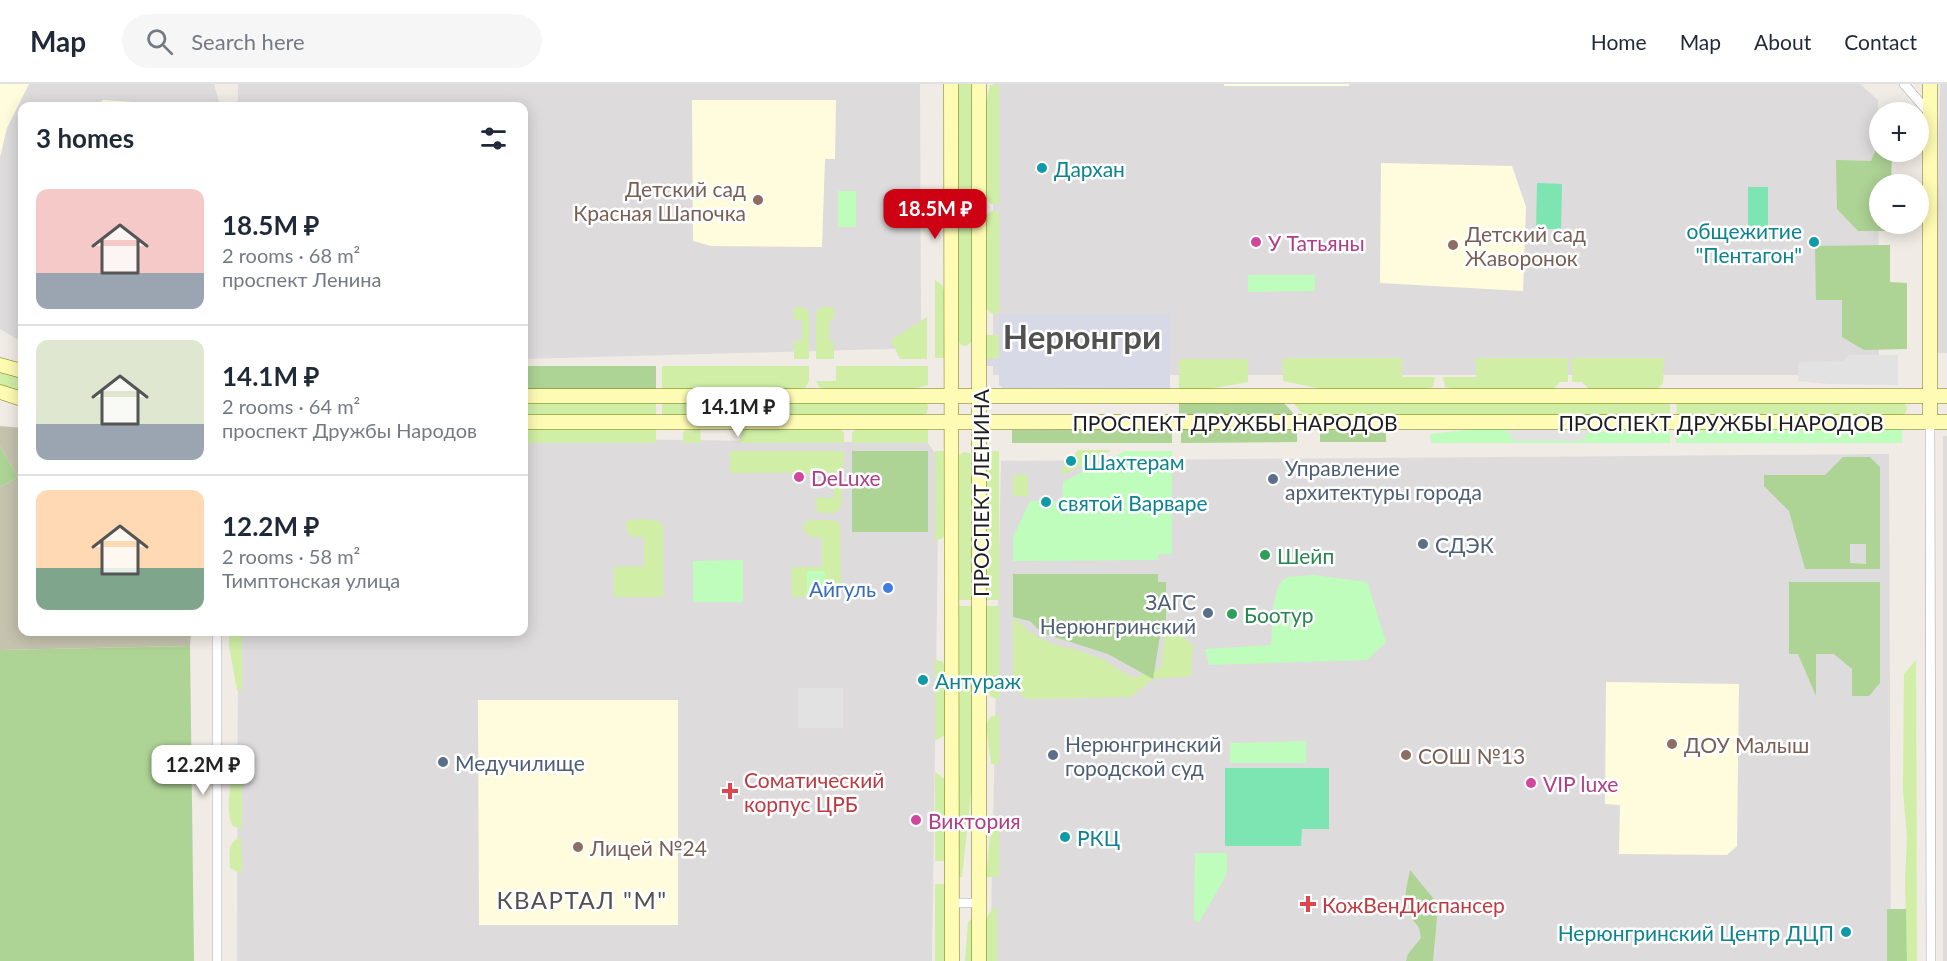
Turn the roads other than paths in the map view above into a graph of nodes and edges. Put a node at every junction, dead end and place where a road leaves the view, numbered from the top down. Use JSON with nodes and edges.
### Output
{"nodes":[{"id":1,"x":951,"y":84,"type":"edge"},
{"id":2,"x":979,"y":84,"type":"edge"},
{"id":3,"x":1904,"y":84,"type":"edge"},
{"id":4,"x":1930,"y":84,"type":"edge"},
{"id":5,"x":1930,"y":114,"type":"junction"},
{"id":6,"x":0,"y":365,"type":"edge"},
{"id":7,"x":18,"y":370,"type":"edge"},
{"id":8,"x":0,"y":392,"type":"edge"},
{"id":9,"x":528,"y":396,"type":"edge"},
{"id":10,"x":951,"y":396,"type":"junction"},
{"id":11,"x":980,"y":396,"type":"junction"},
{"id":12,"x":1930,"y":396,"type":"junction"},
{"id":13,"x":1947,"y":396,"type":"edge"},
{"id":14,"x":18,"y":398,"type":"edge"},
{"id":15,"x":528,"y":422,"type":"edge"},
{"id":16,"x":952,"y":422,"type":"junction"},
{"id":17,"x":980,"y":422,"type":"junction"},
{"id":18,"x":1930,"y":422,"type":"junction"},
{"id":19,"x":1947,"y":422,"type":"edge"},
{"id":20,"x":217,"y":636,"type":"edge"},
{"id":21,"x":952,"y":903,"type":"junction"},
{"id":22,"x":979,"y":903,"type":"junction"},
{"id":23,"x":217,"y":961,"type":"edge"},
{"id":24,"x":952,"y":961,"type":"edge"},
{"id":25,"x":979,"y":961,"type":"edge"},
{"id":26,"x":1931,"y":961,"type":"edge"}],
"edges":[{"from":1,"to":10,"type":"street","name":"ПРОСПЕКТ ЛЕНИНА"},
{"from":2,"to":11,"type":"street","name":"ПРОСПЕКТ ЛЕНИНА"},
{"from":3,"to":5,"type":"street"},
{"from":4,"to":5,"type":"street"},
{"from":5,"to":12,"type":"street"},
{"from":6,"to":7,"type":"street"},
{"from":8,"to":14,"type":"street"},
{"from":9,"to":10,"type":"street","name":"ПРОСПЕКТ ДРУЖБЫ НАРОДОВ"},
{"from":10,"to":11,"type":"street","name":"ПРОСПЕКТ ДРУЖБЫ НАРОДОВ"},
{"from":10,"to":16,"type":"street","name":"ПРОСПЕКТ ЛЕНИНА"},
{"from":11,"to":12,"type":"street","name":"ПРОСПЕКТ ДРУЖБЫ НАРОДОВ"},
{"from":11,"to":17,"type":"street","name":"ПРОСПЕКТ ЛЕНИНА"},
{"from":12,"to":13,"type":"street","name":"ПРОСПЕКТ ДРУЖБЫ НАРОДОВ"},
{"from":12,"to":18,"type":"street"},
{"from":15,"to":16,"type":"street","name":"ПРОСПЕКТ ДРУЖБЫ НАРОДОВ"},
{"from":16,"to":17,"type":"street","name":"ПРОСПЕКТ ДРУЖБЫ НАРОДОВ"},
{"from":16,"to":21,"type":"street","name":"ПРОСПЕКТ ЛЕНИНА"},
{"from":17,"to":18,"type":"street","name":"ПРОСПЕКТ ДРУЖБЫ НАРОДОВ"},
{"from":17,"to":22,"type":"street","name":"ПРОСПЕКТ ЛЕНИНА"},
{"from":18,"to":19,"type":"street","name":"ПРОСПЕКТ ДРУЖБЫ НАРОДОВ"},
{"from":18,"to":26,"type":"street"},
{"from":20,"to":23,"type":"street"},
{"from":21,"to":22,"type":"street"},
{"from":21,"to":24,"type":"street","name":"ПРОСПЕКТ ЛЕНИНА"},
{"from":22,"to":25,"type":"street","name":"ПРОСПЕКТ ЛЕНИНА"}]}
